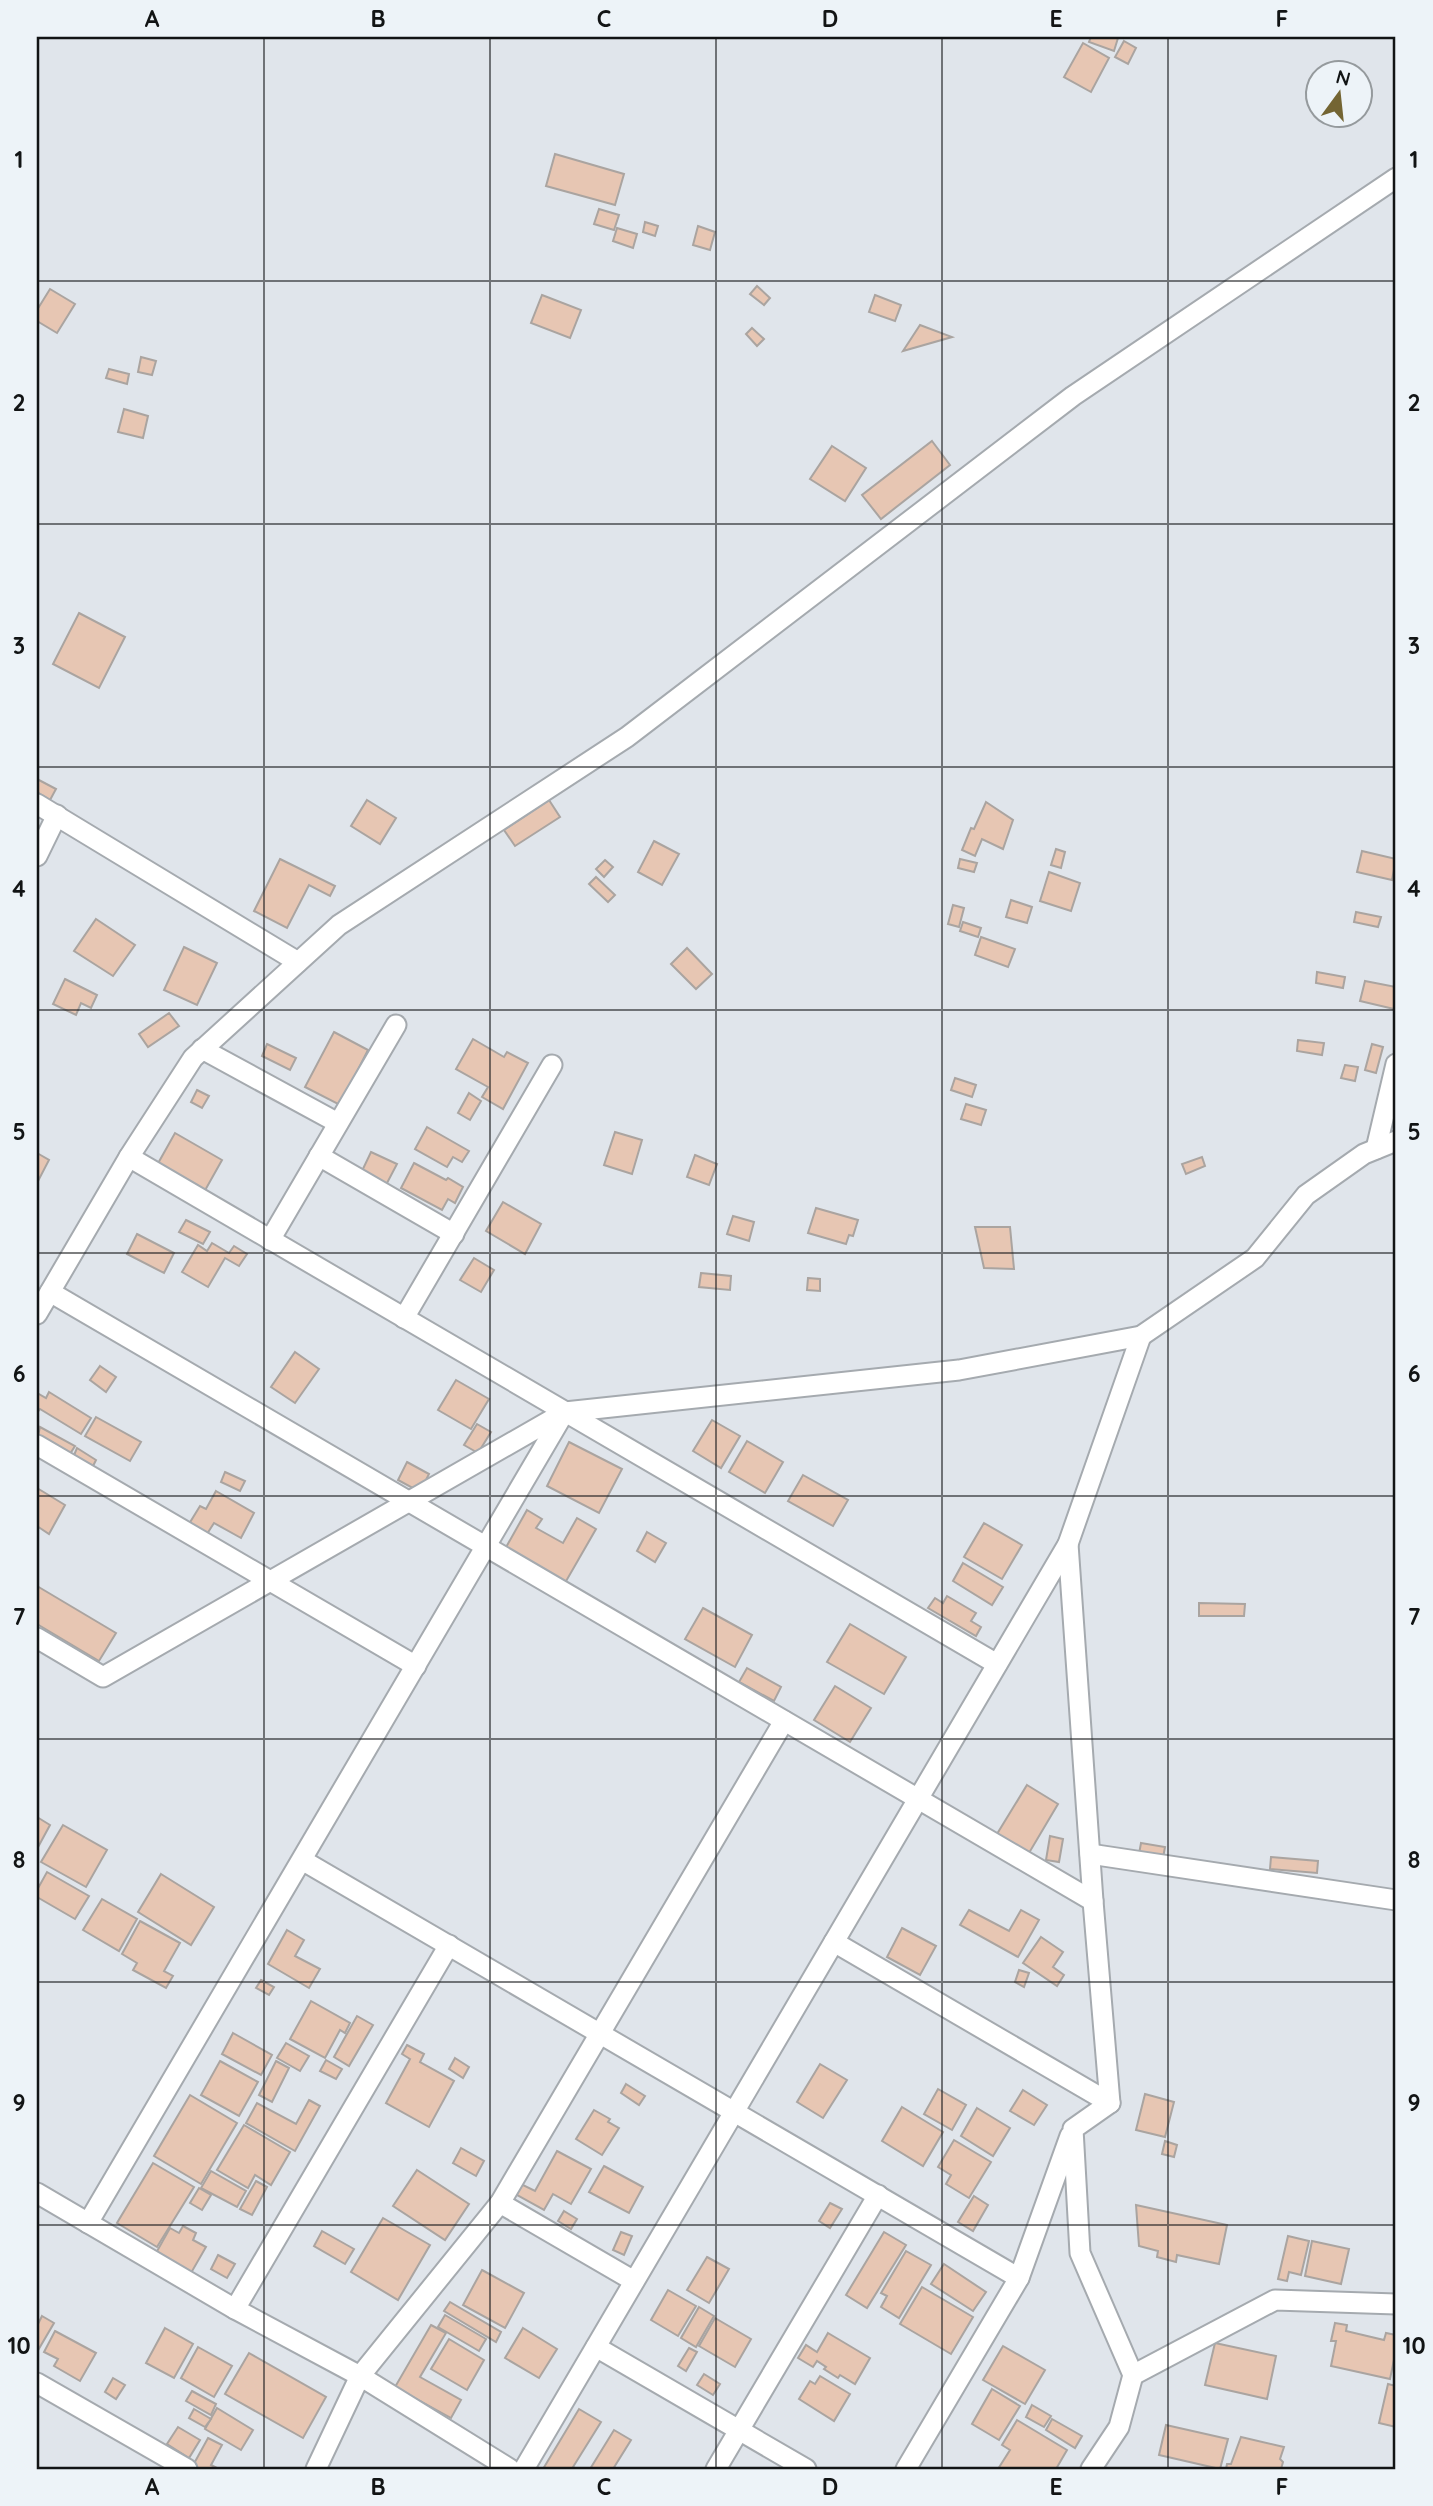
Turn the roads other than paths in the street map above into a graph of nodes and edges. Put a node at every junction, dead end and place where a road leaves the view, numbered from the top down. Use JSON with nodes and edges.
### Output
{"nodes":[{"id":1,"x":1396,"y":178,"type":"edge"},
{"id":2,"x":37,"y":804,"type":"edge"},
{"id":3,"x":57,"y":815,"type":"junction"},
{"id":4,"x":37,"y":856,"type":"edge"},
{"id":5,"x":298,"y":961,"type":"junction"},
{"id":6,"x":396,"y":1026,"type":"dead end"},
{"id":7,"x":202,"y":1049,"type":"junction"},
{"id":8,"x":1396,"y":1064,"type":"edge"},
{"id":9,"x":552,"y":1065,"type":"dead end"},
{"id":10,"x":338,"y":1123,"type":"junction"},
{"id":11,"x":1396,"y":1141,"type":"edge"},
{"id":12,"x":1376,"y":1150,"type":"junction"},
{"id":13,"x":319,"y":1156,"type":"junction"},
{"id":14,"x":129,"y":1157,"type":"junction"},
{"id":15,"x":454,"y":1234,"type":"junction"},
{"id":16,"x":270,"y":1240,"type":"junction"},
{"id":17,"x":50,"y":1292,"type":"junction"},
{"id":18,"x":37,"y":1314,"type":"edge"},
{"id":19,"x":404,"y":1318,"type":"junction"},
{"id":20,"x":1141,"y":1336,"type":"junction"},
{"id":21,"x":565,"y":1412,"type":"junction"},
{"id":22,"x":37,"y":1445,"type":"edge"},
{"id":23,"x":408,"y":1501,"type":"junction"},
{"id":24,"x":1068,"y":1544,"type":"junction"},
{"id":25,"x":486,"y":1546,"type":"junction"},
{"id":26,"x":269,"y":1580,"type":"junction"},
{"id":27,"x":37,"y":1638,"type":"edge"},
{"id":28,"x":997,"y":1664,"type":"junction"},
{"id":29,"x":416,"y":1666,"type":"junction"},
{"id":30,"x":784,"y":1720,"type":"junction"},
{"id":31,"x":918,"y":1799,"type":"junction"},
{"id":32,"x":1090,"y":1854,"type":"junction"},
{"id":33,"x":302,"y":1860,"type":"junction"},
{"id":34,"x":1093,"y":1900,"type":"junction"},
{"id":35,"x":1396,"y":1900,"type":"edge"},
{"id":36,"x":834,"y":1942,"type":"junction"},
{"id":37,"x":449,"y":1945,"type":"junction"},
{"id":38,"x":600,"y":2033,"type":"junction"},
{"id":39,"x":1110,"y":2103,"type":"junction"},
{"id":40,"x":734,"y":2112,"type":"junction"},
{"id":41,"x":1073,"y":2129,"type":"junction"},
{"id":42,"x":37,"y":2193,"type":"edge"},
{"id":43,"x":878,"y":2195,"type":"junction"},
{"id":44,"x":500,"y":2203,"type":"junction"},
{"id":45,"x":88,"y":2223,"type":"junction"},
{"id":46,"x":1019,"y":2278,"type":"junction"},
{"id":47,"x":634,"y":2281,"type":"junction"},
{"id":48,"x":1396,"y":2304,"type":"edge"},
{"id":49,"x":235,"y":2309,"type":"junction"},
{"id":50,"x":596,"y":2347,"type":"junction"},
{"id":51,"x":1133,"y":2375,"type":"junction"},
{"id":52,"x":360,"y":2376,"type":"junction"},
{"id":53,"x":37,"y":2383,"type":"edge"},
{"id":54,"x":739,"y":2430,"type":"junction"},
{"id":55,"x":187,"y":2469,"type":"edge"},
{"id":56,"x":316,"y":2469,"type":"edge"},
{"id":57,"x":510,"y":2469,"type":"edge"},
{"id":58,"x":524,"y":2469,"type":"edge"},
{"id":59,"x":716,"y":2469,"type":"edge"},
{"id":60,"x":806,"y":2469,"type":"edge"},
{"id":61,"x":906,"y":2469,"type":"edge"},
{"id":62,"x":1091,"y":2469,"type":"edge"}],
"edges":[{"from":1,"to":5,"type":"street"},
{"from":2,"to":3,"type":"street"},
{"from":3,"to":4,"type":"street"},
{"from":3,"to":5,"type":"street"},
{"from":5,"to":7,"type":"street"},
{"from":6,"to":10,"type":"street"},
{"from":7,"to":10,"type":"street"},
{"from":7,"to":14,"type":"street"},
{"from":8,"to":12,"type":"street"},
{"from":9,"to":15,"type":"street"},
{"from":10,"to":13,"type":"street"},
{"from":11,"to":12,"type":"street"},
{"from":12,"to":20,"type":"street"},
{"from":13,"to":15,"type":"street"},
{"from":13,"to":16,"type":"street"},
{"from":14,"to":16,"type":"street"},
{"from":14,"to":17,"type":"street"},
{"from":15,"to":19,"type":"street"},
{"from":16,"to":19,"type":"street"},
{"from":17,"to":18,"type":"street"},
{"from":17,"to":23,"type":"street"},
{"from":19,"to":21,"type":"street"},
{"from":20,"to":21,"type":"street"},
{"from":20,"to":24,"type":"street"},
{"from":21,"to":23,"type":"street"},
{"from":21,"to":25,"type":"street"},
{"from":21,"to":28,"type":"street"},
{"from":22,"to":26,"type":"street"},
{"from":23,"to":25,"type":"street"},
{"from":23,"to":26,"type":"street"},
{"from":24,"to":28,"type":"street"},
{"from":24,"to":32,"type":"street"},
{"from":25,"to":29,"type":"street"},
{"from":25,"to":30,"type":"street"},
{"from":26,"to":27,"type":"street"},
{"from":26,"to":29,"type":"street"},
{"from":28,"to":31,"type":"street"},
{"from":29,"to":33,"type":"street"},
{"from":30,"to":31,"type":"street"},
{"from":30,"to":38,"type":"street"},
{"from":31,"to":34,"type":"street"},
{"from":31,"to":36,"type":"street"},
{"from":32,"to":34,"type":"street"},
{"from":32,"to":35,"type":"street"},
{"from":33,"to":37,"type":"street"},
{"from":33,"to":45,"type":"street"},
{"from":34,"to":39,"type":"street"},
{"from":36,"to":39,"type":"street"},
{"from":36,"to":40,"type":"street"},
{"from":37,"to":38,"type":"street"},
{"from":37,"to":49,"type":"street"},
{"from":38,"to":40,"type":"street"},
{"from":38,"to":44,"type":"street"},
{"from":39,"to":41,"type":"street"},
{"from":40,"to":43,"type":"street"},
{"from":40,"to":47,"type":"street"},
{"from":41,"to":46,"type":"street"},
{"from":41,"to":51,"type":"street"},
{"from":42,"to":45,"type":"street"},
{"from":43,"to":46,"type":"street"},
{"from":43,"to":54,"type":"street"},
{"from":44,"to":47,"type":"street"},
{"from":44,"to":52,"type":"street"},
{"from":45,"to":49,"type":"street"},
{"from":46,"to":61,"type":"street"},
{"from":47,"to":50,"type":"street"},
{"from":48,"to":51,"type":"street"},
{"from":49,"to":52,"type":"street"},
{"from":50,"to":54,"type":"street"},
{"from":50,"to":58,"type":"street"},
{"from":51,"to":62,"type":"street"},
{"from":52,"to":56,"type":"street"},
{"from":52,"to":57,"type":"street"},
{"from":53,"to":55,"type":"street"},
{"from":54,"to":59,"type":"street"},
{"from":54,"to":60,"type":"street"}]}
